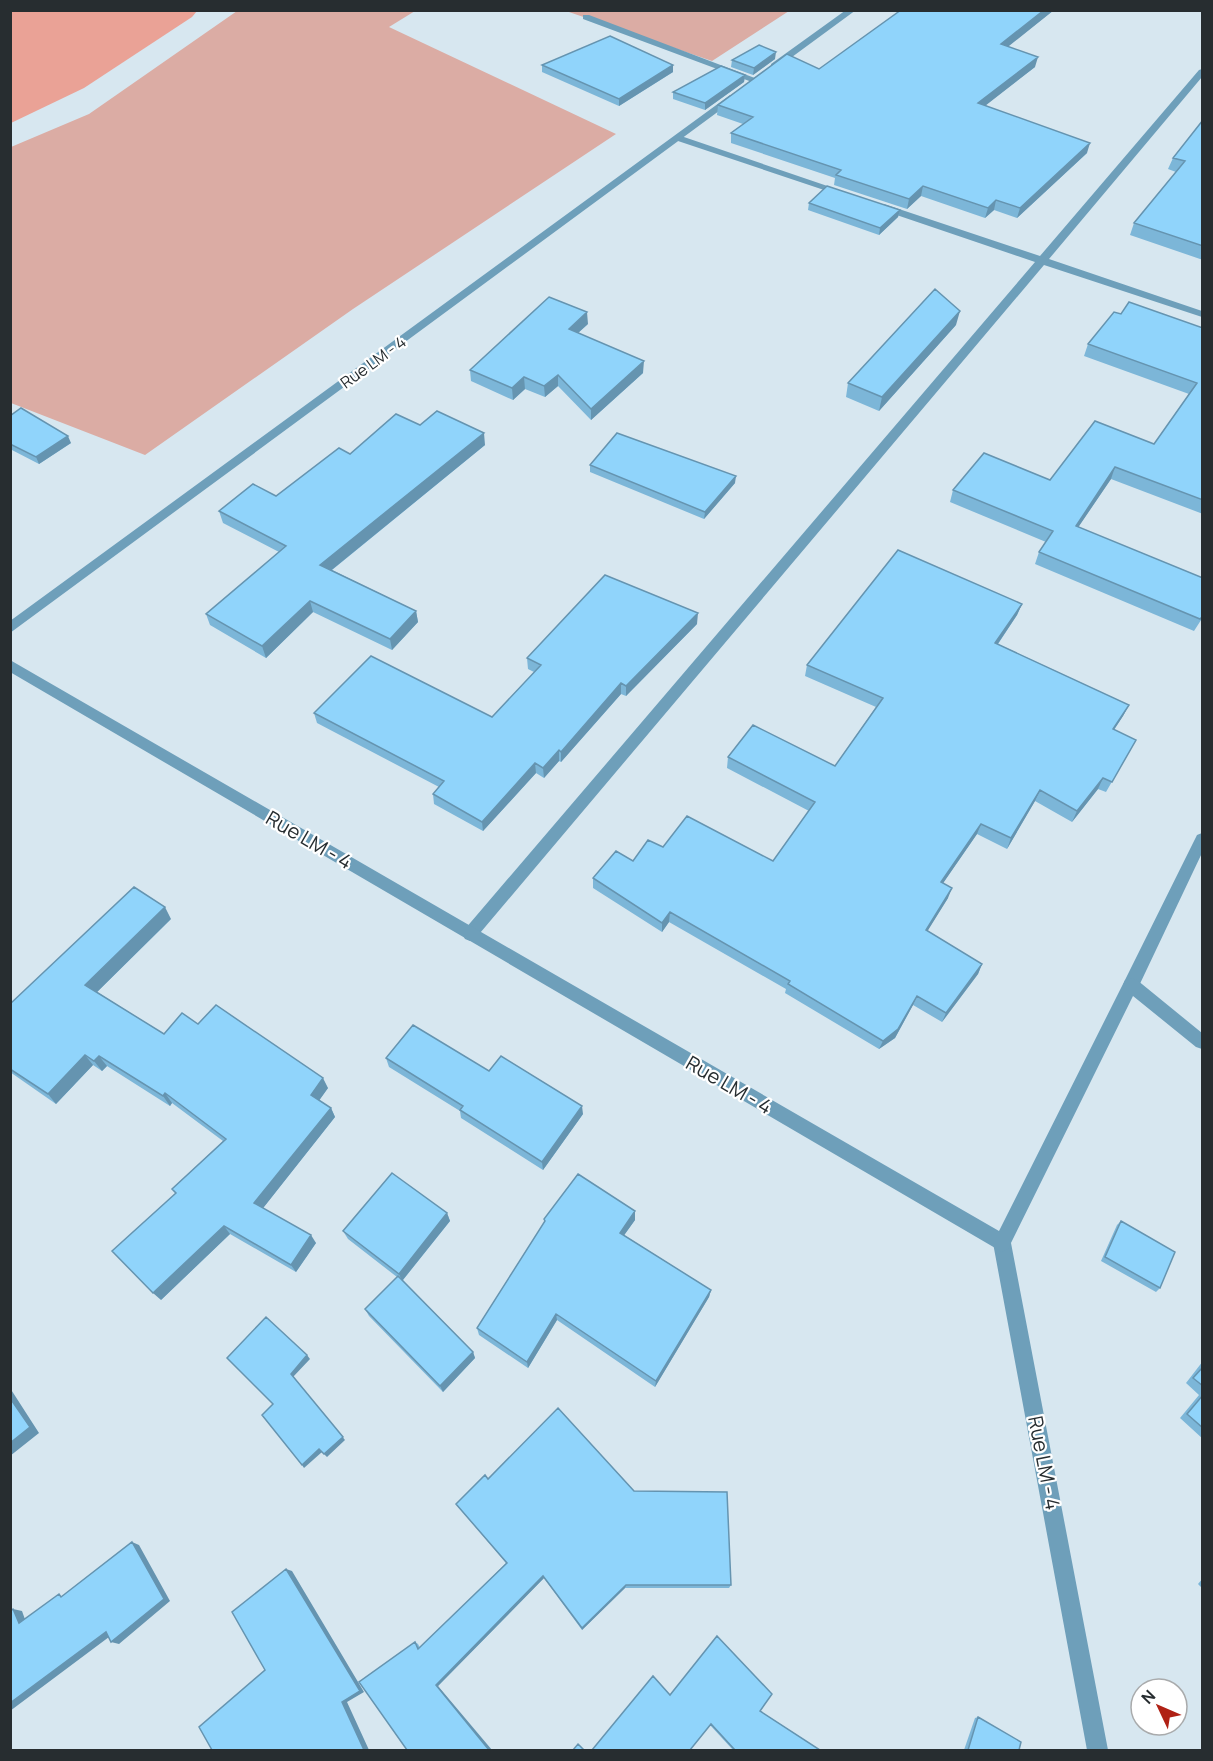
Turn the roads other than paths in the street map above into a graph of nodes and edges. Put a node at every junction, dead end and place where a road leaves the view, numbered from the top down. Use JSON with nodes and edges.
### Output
{"nodes":[{"id":1,"x":852,"y":10,"type":"edge"},
{"id":2,"x":586,"y":17,"type":"dead end"},
{"id":3,"x":1203,"y":72,"type":"edge"},
{"id":4,"x":755,"y":80,"type":"junction"},
{"id":5,"x":678,"y":138,"type":"junction"},
{"id":6,"x":855,"y":197,"type":"edge"},
{"id":7,"x":866,"y":201,"type":"edge"},
{"id":8,"x":1042,"y":260,"type":"junction"},
{"id":9,"x":1203,"y":314,"type":"edge"},
{"id":10,"x":10,"y":628,"type":"edge"},
{"id":11,"x":10,"y":665,"type":"edge"},
{"id":12,"x":1203,"y":839,"type":"edge"},
{"id":13,"x":470,"y":934,"type":"junction"},
{"id":14,"x":1131,"y":984,"type":"junction"},
{"id":15,"x":1203,"y":1042,"type":"edge"},
{"id":16,"x":1002,"y":1242,"type":"junction"},
{"id":17,"x":1098,"y":1750,"type":"edge"}],
"edges":[{"from":1,"to":4,"type":"street","name":"Rue LM - 4"},
{"from":2,"to":4,"type":"street"},
{"from":3,"to":8,"type":"street"},
{"from":4,"to":5,"type":"street","name":"Rue LM - 4"},
{"from":5,"to":6,"type":"street"},
{"from":5,"to":10,"type":"street","name":"Rue LM - 4"},
{"from":7,"to":8,"type":"street"},
{"from":8,"to":9,"type":"street"},
{"from":8,"to":13,"type":"street"},
{"from":11,"to":13,"type":"street","name":"Rue LM - 4"},
{"from":12,"to":14,"type":"street"},
{"from":13,"to":16,"type":"street","name":"Rue LM - 4"},
{"from":14,"to":15,"type":"street"},
{"from":14,"to":16,"type":"street"},
{"from":16,"to":17,"type":"street","name":"Rue LM - 4"}]}
